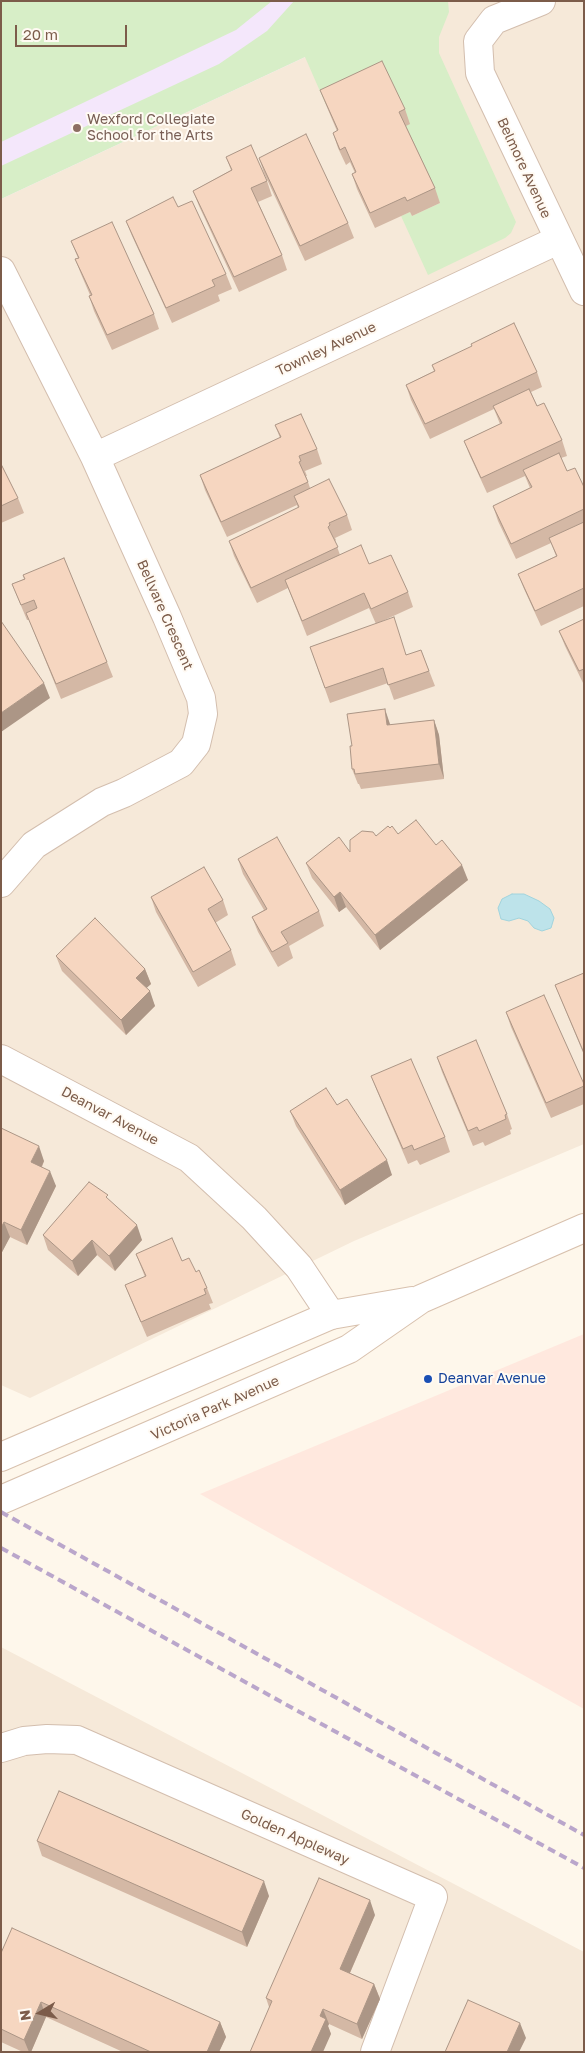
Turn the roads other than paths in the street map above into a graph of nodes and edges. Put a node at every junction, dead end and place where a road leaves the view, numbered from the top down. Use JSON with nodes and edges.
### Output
{"nodes":[{"id":1,"x":541,"y":1,"type":"edge"},
{"id":2,"x":558,"y":240,"type":"junction"},
{"id":3,"x":1,"y":271,"type":"edge"},
{"id":4,"x":584,"y":291,"type":"edge"},
{"id":5,"x":94,"y":457,"type":"junction"},
{"id":6,"x":1,"y":883,"type":"edge"},
{"id":7,"x":1,"y":1059,"type":"edge"},
{"id":8,"x":584,"y":1228,"type":"edge"},
{"id":9,"x":420,"y":1299,"type":"junction"},
{"id":10,"x":332,"y":1315,"type":"junction"},
{"id":11,"x":1,"y":1457,"type":"edge"},
{"id":12,"x":1,"y":1500,"type":"edge"},
{"id":13,"x":1,"y":1748,"type":"edge"},
{"id":14,"x":375,"y":2052,"type":"edge"}],
"edges":[{"from":1,"to":2,"type":"street","name":"Belmore Avenue"},
{"from":2,"to":4,"type":"street","name":"Belmore Avenue"},
{"from":2,"to":5,"type":"street","name":"Townley Avenue"},
{"from":3,"to":5,"type":"street","name":"Bellvare Crescent"},
{"from":5,"to":6,"type":"street","name":"Bellvare Crescent"},
{"from":7,"to":10,"type":"street","name":"Deanvar Avenue"},
{"from":8,"to":9,"type":"street","name":"Victoria Park Avenue"},
{"from":9,"to":10,"type":"street","name":"Victoria Park Avenue"},
{"from":9,"to":12,"type":"street","name":"Victoria Park Avenue"},
{"from":10,"to":11,"type":"street","name":"Victoria Park Avenue"},
{"from":13,"to":14,"type":"street","name":"Golden Appleway"}]}
